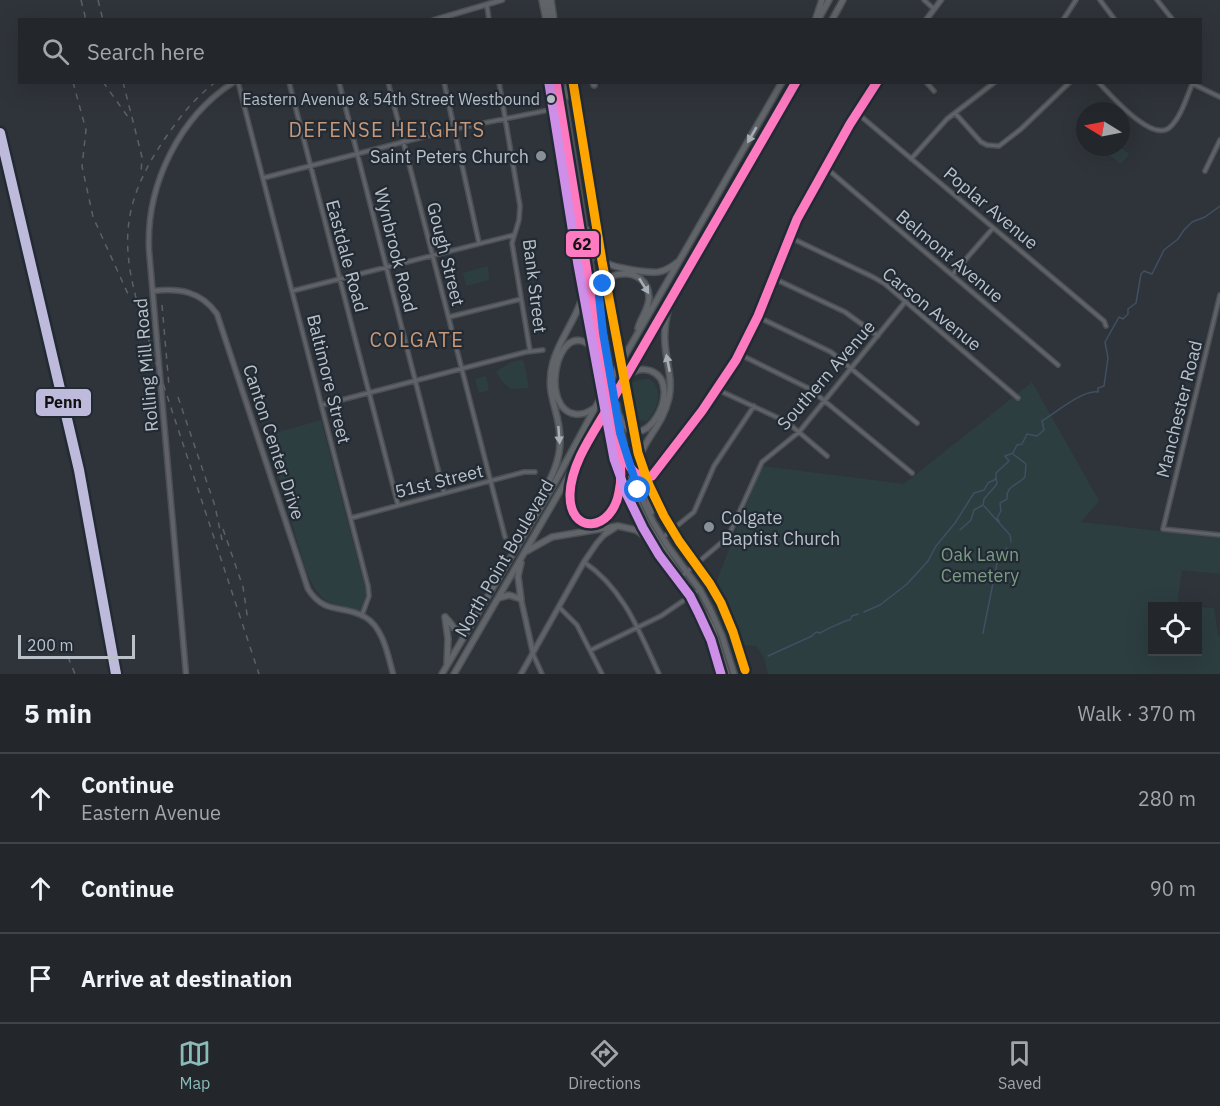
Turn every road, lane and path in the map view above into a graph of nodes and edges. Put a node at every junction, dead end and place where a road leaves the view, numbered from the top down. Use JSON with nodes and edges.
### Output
{"nodes":[{"id":1,"x":502,"y":0,"type":"edge"},
{"id":2,"x":544,"y":0,"type":"edge"},
{"id":3,"x":552,"y":0,"type":"edge"},
{"id":4,"x":822,"y":0,"type":"edge"},
{"id":5,"x":829,"y":0,"type":"edge"},
{"id":6,"x":843,"y":0,"type":"edge"},
{"id":7,"x":924,"y":0,"type":"edge"},
{"id":8,"x":941,"y":0,"type":"edge"},
{"id":9,"x":1076,"y":0,"type":"edge"},
{"id":10,"x":1100,"y":0,"type":"edge"},
{"id":11,"x":1157,"y":0,"type":"edge"},
{"id":12,"x":487,"y":6,"type":"junction"},
{"id":13,"x":934,"y":9,"type":"junction"},
{"id":14,"x":442,"y":18,"type":"edge"},
{"id":15,"x":489,"y":18,"type":"edge"},
{"id":16,"x":549,"y":18,"type":"edge"},
{"id":17,"x":550,"y":18,"type":"edge"},
{"id":18,"x":818,"y":18,"type":"edge"},
{"id":19,"x":818,"y":18,"type":"edge"},
{"id":20,"x":833,"y":18,"type":"edge"},
{"id":21,"x":927,"y":18,"type":"edge"},
{"id":22,"x":1064,"y":18,"type":"edge"},
{"id":23,"x":1114,"y":18,"type":"edge"},
{"id":24,"x":1171,"y":18,"type":"edge"},
{"id":25,"x":233,"y":84,"type":"edge"},
{"id":26,"x":237,"y":84,"type":"edge"},
{"id":27,"x":290,"y":84,"type":"edge"},
{"id":28,"x":340,"y":84,"type":"edge"},
{"id":29,"x":388,"y":84,"type":"edge"},
{"id":30,"x":444,"y":84,"type":"edge"},
{"id":31,"x":499,"y":84,"type":"edge"},
{"id":32,"x":557,"y":84,"type":"edge"},
{"id":33,"x":561,"y":84,"type":"edge"},
{"id":34,"x":568,"y":84,"type":"edge"},
{"id":35,"x":781,"y":84,"type":"edge"},
{"id":36,"x":795,"y":84,"type":"edge"},
{"id":37,"x":877,"y":84,"type":"edge"},
{"id":38,"x":928,"y":84,"type":"edge"},
{"id":39,"x":992,"y":84,"type":"edge"},
{"id":40,"x":1068,"y":84,"type":"edge"},
{"id":41,"x":1100,"y":84,"type":"edge"},
{"id":42,"x":1192,"y":84,"type":"edge"},
{"id":43,"x":1195,"y":84,"type":"edge"},
{"id":44,"x":934,"y":91,"type":"dead end"},
{"id":45,"x":1220,"y":97,"type":"edge"},
{"id":46,"x":563,"y":108,"type":"junction"},
{"id":47,"x":856,"y":113,"type":"junction"},
{"id":48,"x":954,"y":113,"type":"junction"},
{"id":49,"x":505,"y":118,"type":"junction"},
{"id":50,"x":454,"y":129,"type":"junction"},
{"id":51,"x":1220,"y":140,"type":"edge"},
{"id":52,"x":403,"y":142,"type":"junction"},
{"id":53,"x":357,"y":154,"type":"junction"},
{"id":54,"x":911,"y":159,"type":"junction"},
{"id":55,"x":310,"y":166,"type":"junction"},
{"id":56,"x":825,"y":167,"type":"junction"},
{"id":57,"x":1205,"y":171,"type":"dead end"},
{"id":58,"x":263,"y":178,"type":"junction"},
{"id":59,"x":582,"y":216,"type":"junction"},
{"id":60,"x":993,"y":228,"type":"junction"},
{"id":61,"x":514,"y":235,"type":"junction"},
{"id":62,"x":789,"y":237,"type":"junction"},
{"id":63,"x":480,"y":243,"type":"junction"},
{"id":64,"x":433,"y":255,"type":"junction"},
{"id":65,"x":682,"y":258,"type":"junction"},
{"id":66,"x":585,"y":259,"type":"junction"},
{"id":67,"x":386,"y":267,"type":"junction"},
{"id":68,"x":952,"y":275,"type":"junction"},
{"id":69,"x":772,"y":278,"type":"junction"},
{"id":70,"x":340,"y":279,"type":"junction"},
{"id":71,"x":153,"y":291,"type":"junction"},
{"id":72,"x":292,"y":291,"type":"junction"},
{"id":73,"x":1220,"y":295,"type":"edge"},
{"id":74,"x":521,"y":299,"type":"junction"},
{"id":75,"x":670,"y":300,"type":"junction"},
{"id":76,"x":905,"y":302,"type":"junction"},
{"id":77,"x":1219,"y":306,"type":"edge"},
{"id":78,"x":758,"y":317,"type":"junction"},
{"id":79,"x":449,"y":318,"type":"junction"},
{"id":80,"x":1106,"y":326,"type":"dead end"},
{"id":81,"x":603,"y":333,"type":"junction"},
{"id":82,"x":636,"y":336,"type":"junction"},
{"id":83,"x":878,"y":336,"type":"junction"},
{"id":84,"x":543,"y":350,"type":"dead end"},
{"id":85,"x":530,"y":351,"type":"junction"},
{"id":86,"x":739,"y":354,"type":"junction"},
{"id":87,"x":1058,"y":365,"type":"dead end"},
{"id":88,"x":852,"y":368,"type":"junction"},
{"id":89,"x":462,"y":369,"type":"junction"},
{"id":90,"x":625,"y":379,"type":"junction"},
{"id":91,"x":415,"y":381,"type":"junction"},
{"id":92,"x":717,"y":389,"type":"junction"},
{"id":93,"x":368,"y":393,"type":"junction"},
{"id":94,"x":1018,"y":398,"type":"dead end"},
{"id":95,"x":600,"y":399,"type":"junction"},
{"id":96,"x":825,"y":400,"type":"junction"},
{"id":97,"x":611,"y":401,"type":"junction"},
{"id":98,"x":322,"y":405,"type":"junction"},
{"id":99,"x":754,"y":406,"type":"junction"},
{"id":100,"x":917,"y":423,"type":"dead end"},
{"id":101,"x":799,"y":432,"type":"junction"},
{"id":102,"x":587,"y":445,"type":"junction"},
{"id":103,"x":827,"y":456,"type":"dead end"},
{"id":104,"x":620,"y":458,"type":"junction"},
{"id":105,"x":630,"y":471,"type":"junction"},
{"id":106,"x":535,"y":472,"type":"dead end"},
{"id":107,"x":912,"y":473,"type":"dead end"},
{"id":108,"x":637,"y":476,"type":"junction"},
{"id":109,"x":652,"y":476,"type":"junction"},
{"id":110,"x":491,"y":482,"type":"junction"},
{"id":111,"x":638,"y":490,"type":"junction"},
{"id":112,"x":444,"y":494,"type":"junction"},
{"id":113,"x":398,"y":505,"type":"junction"},
{"id":114,"x":351,"y":518,"type":"junction"},
{"id":115,"x":653,"y":522,"type":"junction"},
{"id":116,"x":618,"y":526,"type":"junction"},
{"id":117,"x":605,"y":534,"type":"joint"},
{"id":118,"x":1220,"y":535,"type":"edge"},
{"id":119,"x":505,"y":537,"type":"dead end"},
{"id":120,"x":662,"y":538,"type":"junction"},
{"id":121,"x":517,"y":546,"type":"junction"},
{"id":122,"x":524,"y":554,"type":"junction"},
{"id":123,"x":670,"y":561,"type":"junction"},
{"id":124,"x":584,"y":562,"type":"junction"},
{"id":125,"x":684,"y":574,"type":"junction"},
{"id":126,"x":697,"y":592,"type":"junction"},
{"id":127,"x":499,"y":598,"type":"junction"},
{"id":128,"x":521,"y":600,"type":"junction"},
{"id":129,"x":559,"y":607,"type":"junction"},
{"id":130,"x":362,"y":615,"type":"junction"},
{"id":131,"x":473,"y":620,"type":"junction"},
{"id":132,"x":637,"y":628,"type":"junction"},
{"id":133,"x":715,"y":628,"type":"junction"},
{"id":134,"x":591,"y":650,"type":"junction"},
{"id":135,"x":533,"y":654,"type":"junction"},
{"id":136,"x":447,"y":666,"type":"junction"},
{"id":137,"x":186,"y":674,"type":"edge"},
{"id":138,"x":393,"y":674,"type":"edge"},
{"id":139,"x":442,"y":674,"type":"edge"},
{"id":140,"x":454,"y":674,"type":"edge"},
{"id":141,"x":521,"y":674,"type":"edge"},
{"id":142,"x":542,"y":674,"type":"edge"},
{"id":143,"x":602,"y":674,"type":"edge"},
{"id":144,"x":659,"y":674,"type":"edge"},
{"id":145,"x":727,"y":674,"type":"edge"},
{"id":146,"x":734,"y":674,"type":"edge"}],
"edges":[{"from":1,"to":12,"type":"street"},
{"from":2,"to":16,"type":"main road"},
{"from":3,"to":17,"type":"main road"},
{"from":4,"to":18,"type":"main road"},
{"from":5,"to":19,"type":"main road"},
{"from":6,"to":20,"type":"main road"},
{"from":7,"to":13,"type":"street"},
{"from":8,"to":13,"type":"street"},
{"from":9,"to":22,"type":"street"},
{"from":10,"to":23,"type":"street"},
{"from":11,"to":24,"type":"street"},
{"from":12,"to":14,"type":"street"},
{"from":12,"to":15,"type":"street"},
{"from":13,"to":21,"type":"street"},
{"from":25,"to":71,"type":"street","name":"Rolling Mill Road"},
{"from":26,"to":58,"type":"street","name":"Baltimore Street"},
{"from":27,"to":55,"type":"street","name":"Eastdale Road"},
{"from":28,"to":53,"type":"street","name":"Wynbrook Road"},
{"from":29,"to":52,"type":"street","name":"Gough Street"},
{"from":30,"to":50,"type":"street"},
{"from":31,"to":49,"type":"street","name":"Bank Street"},
{"from":32,"to":46,"type":"main road"},
{"from":33,"to":46,"type":"main road"},
{"from":34,"to":46,"type":"main road"},
{"from":35,"to":65,"type":"main road","name":"North Point Boulevard","one_way":true},
{"from":36,"to":75,"type":"main road","name":"North Point Boulevard"},
{"from":37,"to":47,"type":"street"},
{"from":38,"to":44,"type":"street"},
{"from":39,"to":48,"type":"street"},
{"from":40,"to":48,"type":"street"},
{"from":41,"to":42,"type":"street"},
{"from":43,"to":45,"type":"street"},
{"from":46,"to":49,"type":"street"},
{"from":46,"to":59,"type":"main road"},
{"from":46,"to":66,"type":"main road"},
{"from":47,"to":54,"type":"street","name":"Poplar Avenue"},
{"from":47,"to":56,"type":"street"},
{"from":48,"to":54,"type":"street"},
{"from":49,"to":50,"type":"street"},
{"from":49,"to":61,"type":"street","name":"Bank Street"},
{"from":50,"to":52,"type":"street"},
{"from":50,"to":63,"type":"street"},
{"from":51,"to":57,"type":"street"},
{"from":52,"to":53,"type":"street"},
{"from":52,"to":64,"type":"street","name":"Gough Street"},
{"from":53,"to":55,"type":"street"},
{"from":53,"to":67,"type":"street","name":"Wynbrook Road"},
{"from":54,"to":60,"type":"street","name":"Poplar Avenue"},
{"from":55,"to":58,"type":"street"},
{"from":55,"to":70,"type":"street","name":"Eastdale Road"},
{"from":56,"to":62,"type":"street"},
{"from":56,"to":68,"type":"street","name":"Belmont Avenue"},
{"from":58,"to":72,"type":"street","name":"Baltimore Street"},
{"from":59,"to":65,"type":"main road"},
{"from":59,"to":81,"type":"main road"},
{"from":60,"to":68,"type":"street"},
{"from":60,"to":80,"type":"street","name":"Poplar Avenue"},
{"from":61,"to":63,"type":"street"},
{"from":61,"to":74,"type":"street","name":"Bank Street"},
{"from":62,"to":69,"type":"street"},
{"from":62,"to":76,"type":"street","name":"Carson Avenue"},
{"from":63,"to":64,"type":"street"},
{"from":64,"to":67,"type":"street"},
{"from":64,"to":79,"type":"street","name":"Gough Street"},
{"from":65,"to":82,"type":"main road","name":"North Point Boulevard"},
{"from":66,"to":97,"type":"main road"},
{"from":66,"to":121,"type":"main road","one_way":true},
{"from":67,"to":70,"type":"street"},
{"from":67,"to":91,"type":"street","name":"Wynbrook Road"},
{"from":68,"to":87,"type":"street","name":"Belmont Avenue"},
{"from":69,"to":78,"type":"street"},
{"from":69,"to":83,"type":"street"},
{"from":70,"to":72,"type":"street"},
{"from":70,"to":93,"type":"street","name":"Eastdale Road"},
{"from":71,"to":130,"type":"street","name":"Canton Center Drive"},
{"from":71,"to":137,"type":"street","name":"Rolling Mill Road"},
{"from":72,"to":98,"type":"street","name":"Baltimore Street"},
{"from":73,"to":77,"type":"street","name":"Manchester Road"},
{"from":74,"to":79,"type":"street"},
{"from":74,"to":85,"type":"street","name":"Bank Street"},
{"from":75,"to":90,"type":"main road","name":"North Point Boulevard"},
{"from":108,"to":75,"type":"main road","one_way":true},
{"from":76,"to":83,"type":"street","name":"Southern Avenue"},
{"from":76,"to":94,"type":"street","name":"Carson Avenue"},
{"from":77,"to":118,"type":"street","name":"Manchester Road"},
{"from":78,"to":86,"type":"street"},
{"from":78,"to":88,"type":"street"},
{"from":79,"to":89,"type":"street","name":"Gough Street"},
{"from":81,"to":82,"type":"main road","one_way":true},
{"from":81,"to":97,"type":"main road"},
{"from":82,"to":95,"type":"main road","name":"North Point Boulevard","bridge":true},
{"from":83,"to":88,"type":"street","name":"Southern Avenue"},
{"from":84,"to":85,"type":"street"},
{"from":85,"to":89,"type":"street"},
{"from":86,"to":92,"type":"street"},
{"from":86,"to":96,"type":"street"},
{"from":88,"to":96,"type":"street","name":"Southern Avenue"},
{"from":88,"to":100,"type":"street"},
{"from":89,"to":91,"type":"street"},
{"from":89,"to":110,"type":"street","name":"Gough Street"},
{"from":90,"to":97,"type":"main road"},
{"from":90,"to":102,"type":"main road","name":"North Point Boulevard","bridge":true},
{"from":91,"to":93,"type":"street"},
{"from":91,"to":112,"type":"street","name":"Wynbrook Road"},
{"from":92,"to":99,"type":"street"},
{"from":92,"to":109,"type":"street"},
{"from":93,"to":98,"type":"street"},
{"from":93,"to":113,"type":"street","name":"Eastdale Road"},
{"from":95,"to":97,"type":"main road"},
{"from":95,"to":121,"type":"main road","name":"North Point Boulevard"},
{"from":96,"to":101,"type":"street","name":"Southern Avenue"},
{"from":96,"to":107,"type":"street"},
{"from":97,"to":104,"type":"main road"},
{"from":97,"to":105,"type":"main road"},
{"from":98,"to":114,"type":"street","name":"Baltimore Street"},
{"from":99,"to":101,"type":"street"},
{"from":99,"to":120,"type":"street"},
{"from":101,"to":103,"type":"street"},
{"from":101,"to":125,"type":"street","name":"Southern Avenue"},
{"from":102,"to":104,"type":"main road"},
{"from":102,"to":122,"type":"main road","name":"North Point Boulevard"},
{"from":104,"to":123,"type":"main road"},
{"from":105,"to":108,"type":"main road"},
{"from":105,"to":111,"type":"main road"},
{"from":106,"to":110,"type":"street","name":"51st Street"},
{"from":108,"to":109,"type":"main road"},
{"from":108,"to":111,"type":"main road"},
{"from":109,"to":115,"type":"main road"},
{"from":110,"to":112,"type":"street","name":"51st Street"},
{"from":110,"to":119,"type":"street","name":"Gough Street"},
{"from":111,"to":115,"type":"main road"},
{"from":112,"to":113,"type":"street","name":"51st Street"},
{"from":113,"to":114,"type":"street","name":"51st Street"},
{"from":114,"to":130,"type":"street","name":"Baltimore Street"},
{"from":115,"to":120,"type":"main road"},
{"from":116,"to":117,"type":"main road"},
{"from":116,"to":122,"type":"main road"},
{"from":116,"to":123,"type":"main road"},
{"from":117,"to":124,"type":"street"},
{"from":120,"to":125,"type":"main road"},
{"from":121,"to":131,"type":"main road","name":"North Point Boulevard"},
{"from":122,"to":127,"type":"main road","name":"North Point Boulevard"},
{"from":122,"to":128,"type":"main road"},
{"from":123,"to":125,"type":"main road"},
{"from":124,"to":129,"type":"street"},
{"from":124,"to":132,"type":"street"},
{"from":125,"to":126,"type":"main road"},
{"from":126,"to":132,"type":"street"},
{"from":126,"to":133,"type":"main road"},
{"from":127,"to":128,"type":"main road"},
{"from":127,"to":140,"type":"main road","name":"North Point Boulevard"},
{"from":128,"to":135,"type":"street"},
{"from":129,"to":134,"type":"street"},
{"from":129,"to":135,"type":"street"},
{"from":130,"to":138,"type":"street"},
{"from":131,"to":136,"type":"main road","name":"North Point Boulevard"},
{"from":131,"to":136,"type":"main road"},
{"from":132,"to":134,"type":"street"},
{"from":132,"to":144,"type":"street"},
{"from":133,"to":145,"type":"main road"},
{"from":133,"to":146,"type":"main road"},
{"from":134,"to":143,"type":"street"},
{"from":135,"to":141,"type":"street"},
{"from":135,"to":142,"type":"street"},
{"from":136,"to":139,"type":"main road","name":"North Point Boulevard"}]}
